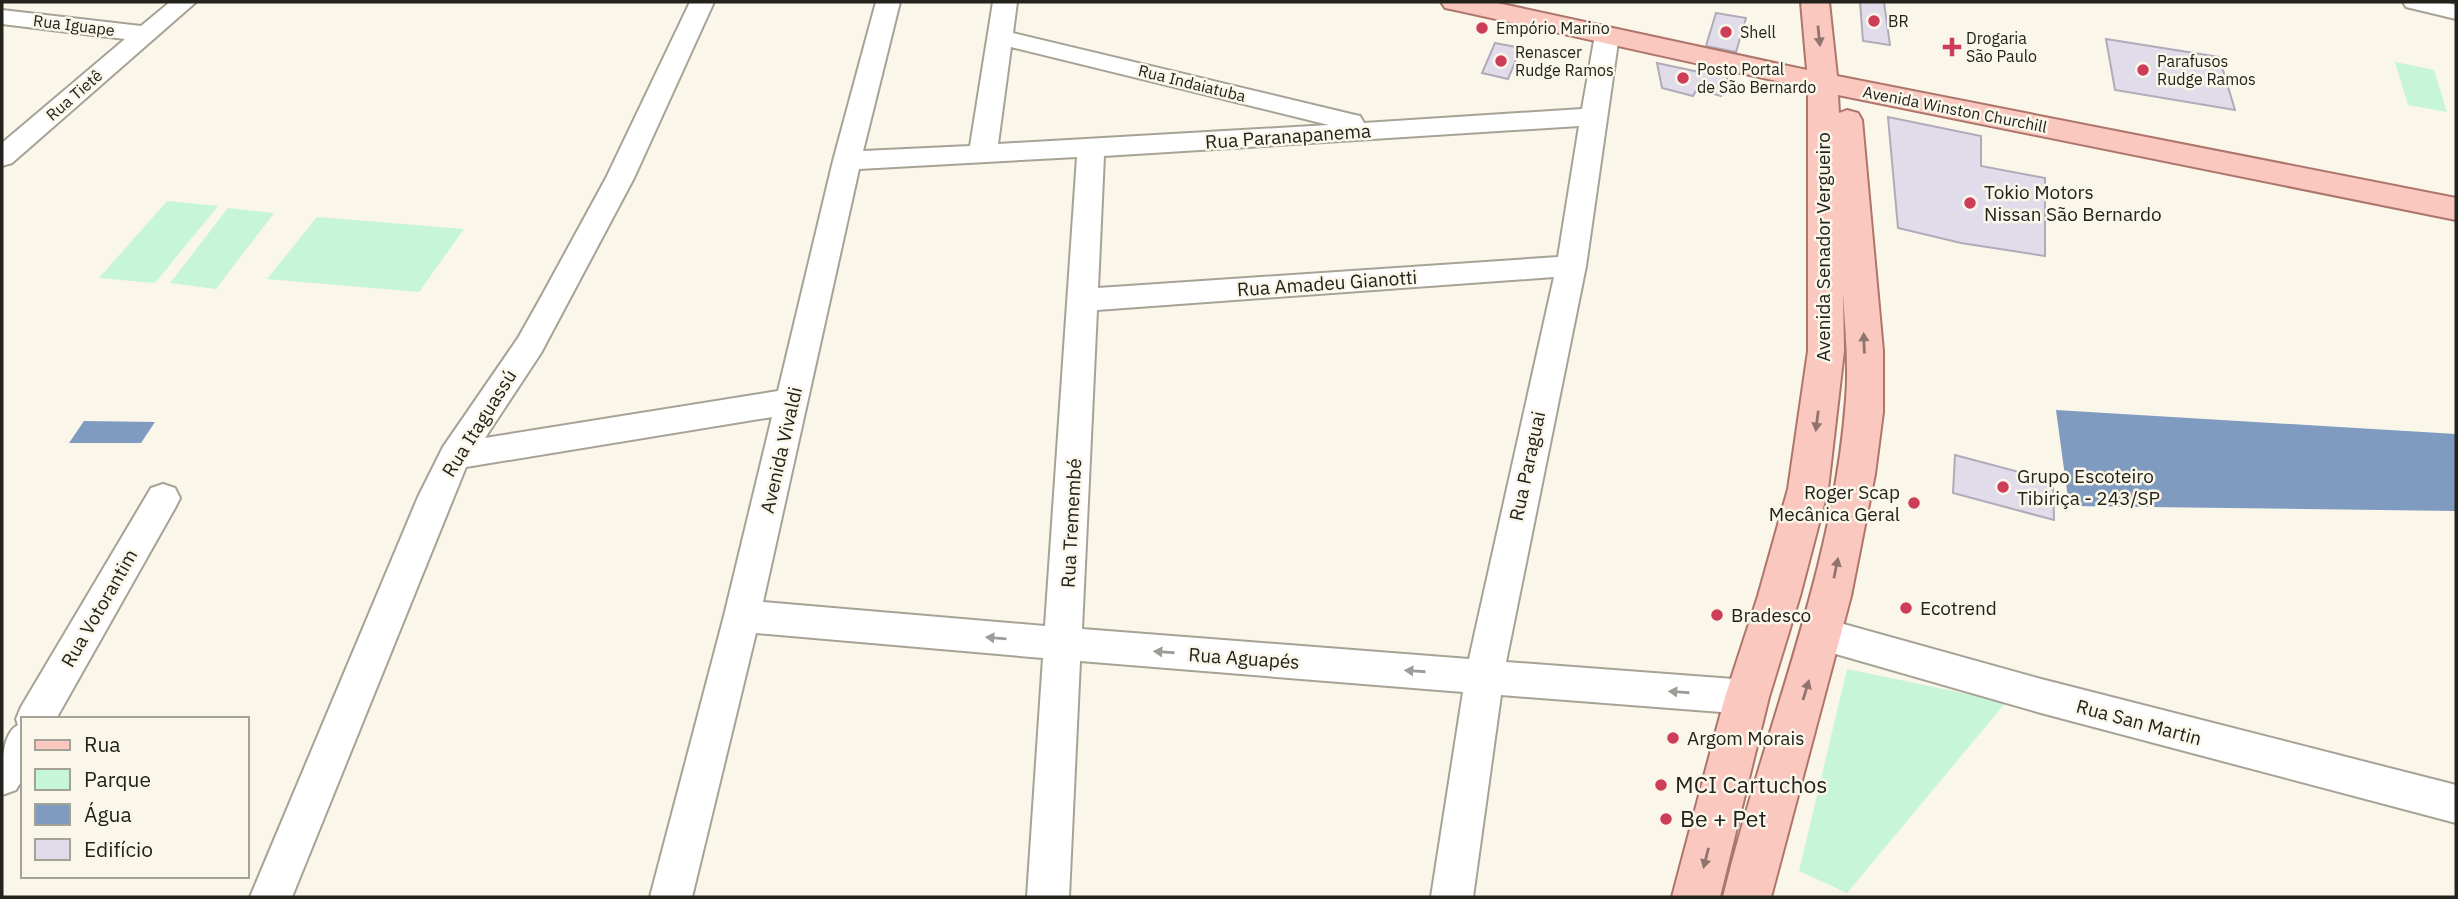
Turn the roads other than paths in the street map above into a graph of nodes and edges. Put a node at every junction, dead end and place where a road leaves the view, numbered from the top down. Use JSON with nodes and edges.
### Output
{"nodes":[{"id":1,"x":184,"y":2,"type":"edge"},
{"id":2,"x":702,"y":2,"type":"edge"},
{"id":3,"x":888,"y":2,"type":"edge"},
{"id":4,"x":1005,"y":2,"type":"edge"},
{"id":5,"x":1455,"y":2,"type":"edge"},
{"id":6,"x":1815,"y":2,"type":"edge"},
{"id":7,"x":1837,"y":2,"type":"edge"},
{"id":8,"x":2415,"y":2,"type":"edge"},
{"id":9,"x":2456,"y":12,"type":"edge"},
{"id":10,"x":2,"y":17,"type":"edge"},
{"id":11,"x":145,"y":34,"type":"junction"},
{"id":12,"x":1607,"y":35,"type":"junction"},
{"id":13,"x":999,"y":37,"type":"junction"},
{"id":14,"x":1834,"y":84,"type":"junction"},
{"id":15,"x":1593,"y":117,"type":"junction"},
{"id":16,"x":1384,"y":130,"type":"junction"},
{"id":17,"x":1091,"y":148,"type":"junction"},
{"id":18,"x":983,"y":153,"type":"junction"},
{"id":19,"x":2,"y":157,"type":"edge"},
{"id":20,"x":847,"y":161,"type":"junction"},
{"id":21,"x":2456,"y":209,"type":"edge"},
{"id":22,"x":1571,"y":266,"type":"junction"},
{"id":23,"x":1083,"y":300,"type":"junction"},
{"id":24,"x":792,"y":401,"type":"junction"},
{"id":25,"x":454,"y":456,"type":"junction"},
{"id":26,"x":163,"y":498,"type":"dead end"},
{"id":27,"x":1779,"y":596,"type":"junction"},
{"id":28,"x":742,"y":616,"type":"junction"},
{"id":29,"x":1822,"y":634,"type":"junction"},
{"id":30,"x":1064,"y":644,"type":"junction"},
{"id":31,"x":1483,"y":677,"type":"junction"},
{"id":32,"x":1747,"y":697,"type":"junction"},
{"id":33,"x":37,"y":717,"type":"edge"},
{"id":34,"x":21,"y":744,"type":"edge"},
{"id":35,"x":2,"y":777,"type":"edge"},
{"id":36,"x":1777,"y":786,"type":"junction"},
{"id":37,"x":2456,"y":804,"type":"edge"},
{"id":38,"x":271,"y":897,"type":"edge"},
{"id":39,"x":650,"y":897,"type":"edge"},
{"id":40,"x":671,"y":897,"type":"edge"},
{"id":41,"x":1048,"y":897,"type":"edge"},
{"id":42,"x":1452,"y":897,"type":"edge"},
{"id":43,"x":1696,"y":897,"type":"edge"},
{"id":44,"x":1747,"y":897,"type":"edge"}],
"edges":[{"from":1,"to":11,"type":"street","name":"Rua Tietê"},
{"from":2,"to":25,"type":"street","name":"Rua Itaguassú"},
{"from":3,"to":20,"type":"street","name":"Avenida Vivaldi"},
{"from":4,"to":13,"type":"street"},
{"from":5,"to":12,"type":"main road","name":"Avenida Winston Churchill"},
{"from":6,"to":14,"type":"main road","name":"Avenida Senador Vergueiro","one_way":true},
{"from":7,"to":14,"type":"main road","name":"Avenida Senador Vergueiro"},
{"from":8,"to":9,"type":"street"},
{"from":10,"to":11,"type":"street","name":"Rua Iguape"},
{"from":11,"to":19,"type":"street","name":"Rua Tietê"},
{"from":12,"to":14,"type":"main road","name":"Avenida Winston Churchill"},
{"from":12,"to":15,"type":"street","name":"Rua Paraguai"},
{"from":13,"to":16,"type":"street","name":"Rua Indaiatuba"},
{"from":13,"to":18,"type":"street"},
{"from":14,"to":21,"type":"main road","name":"Avenida Winston Churchill"},
{"from":14,"to":27,"type":"main road","name":"Avenida Senador Vergueiro","one_way":true},
{"from":29,"to":14,"type":"main road","name":"Avenida Senador Vergueiro","one_way":true},
{"from":15,"to":16,"type":"street","name":"Rua Paranapanema"},
{"from":15,"to":22,"type":"street","name":"Rua Paraguai"},
{"from":16,"to":17,"type":"street","name":"Rua Paranapanema"},
{"from":17,"to":18,"type":"street","name":"Rua Paranapanema"},
{"from":17,"to":23,"type":"street","name":"Rua Tremembé"},
{"from":18,"to":20,"type":"street","name":"Rua Paranapanema"},
{"from":20,"to":24,"type":"street","name":"Avenida Vivaldi"},
{"from":22,"to":23,"type":"street","name":"Rua Amadeu Gianotti"},
{"from":22,"to":31,"type":"street","name":"Rua Paraguai"},
{"from":23,"to":30,"type":"street","name":"Rua Tremembé"},
{"from":24,"to":25,"type":"street"},
{"from":24,"to":28,"type":"street","name":"Avenida Vivaldi"},
{"from":25,"to":38,"type":"street","name":"Rua Itaguassú"},
{"from":26,"to":33,"type":"street","name":"Rua Votorantim"},
{"from":27,"to":29,"type":"main road"},
{"from":27,"to":32,"type":"main road","name":"Avenida Senador Vergueiro"},
{"from":30,"to":28,"type":"street","name":"Rua Aguapés","one_way":true},
{"from":28,"to":40,"type":"street","name":"Avenida Vivaldi"},
{"from":36,"to":29,"type":"main road","name":"Avenida Senador Vergueiro","one_way":true},
{"from":29,"to":37,"type":"street","name":"Rua San Martin"},
{"from":31,"to":30,"type":"street","name":"Rua Aguapés","one_way":true},
{"from":30,"to":41,"type":"street","name":"Rua Tremembé"},
{"from":32,"to":31,"type":"street","name":"Rua Aguapés","one_way":true},
{"from":31,"to":42,"type":"street","name":"Rua Paraguai"},
{"from":32,"to":36,"type":"main road"},
{"from":32,"to":43,"type":"main road","name":"Avenida Senador Vergueiro","one_way":true},
{"from":34,"to":35,"type":"street"},
{"from":36,"to":44,"type":"main road","name":"Avenida Senador Vergueiro"},
{"from":39,"to":40,"type":"street"}]}
